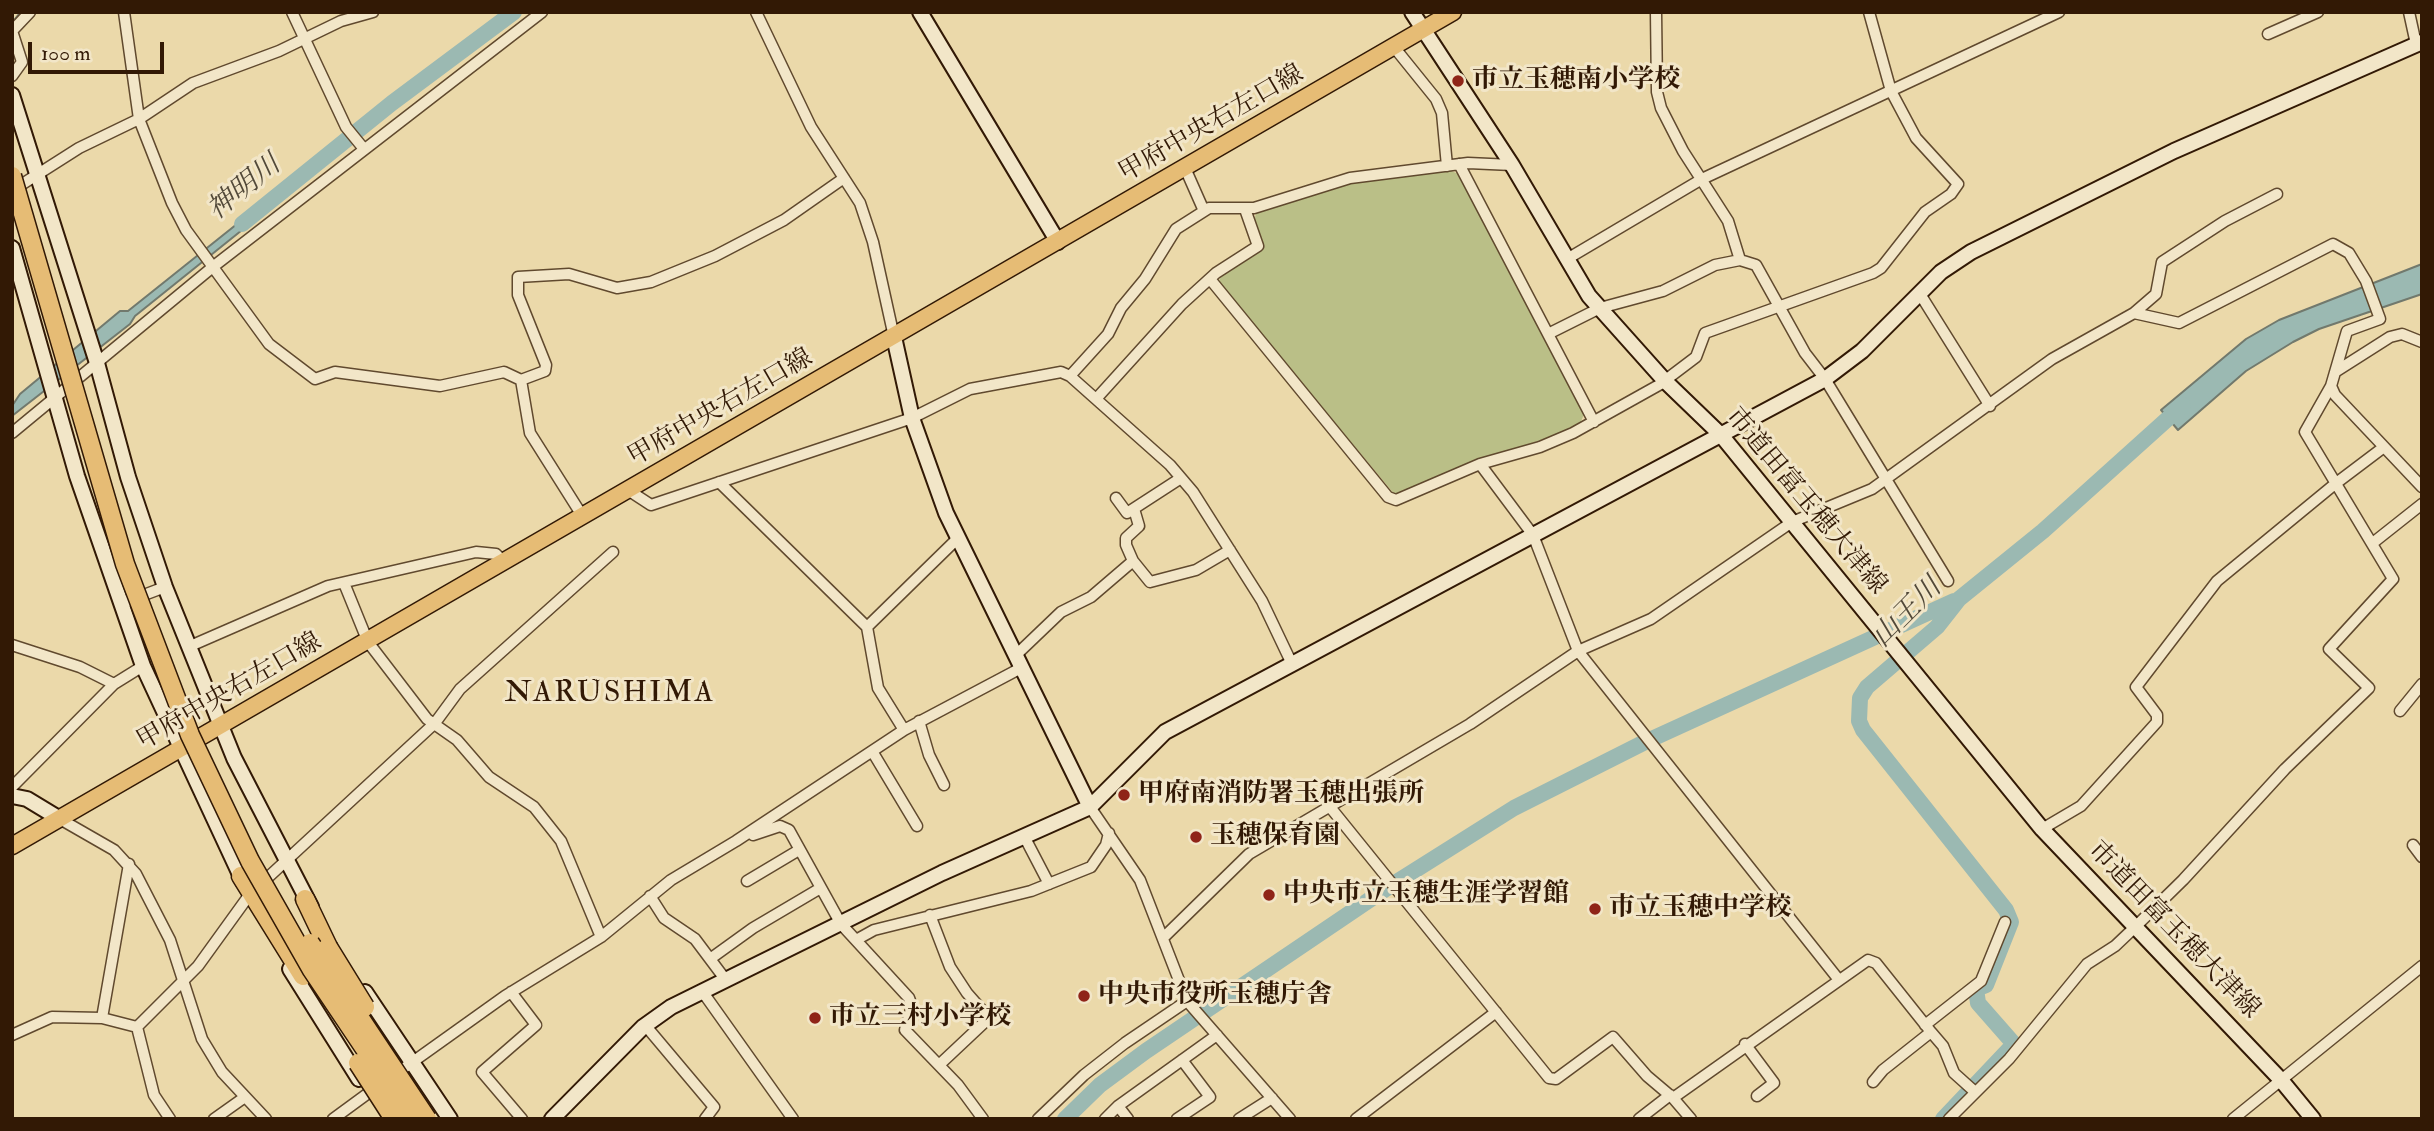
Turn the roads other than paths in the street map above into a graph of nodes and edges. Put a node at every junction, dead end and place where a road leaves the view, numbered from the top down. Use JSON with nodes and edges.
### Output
{"nodes":[{"id":1,"x":30,"y":12,"type":"edge"},
{"id":2,"x":124,"y":12,"type":"edge"},
{"id":3,"x":292,"y":12,"type":"edge"},
{"id":4,"x":373,"y":12,"type":"edge"},
{"id":5,"x":542,"y":12,"type":"edge"},
{"id":6,"x":757,"y":12,"type":"edge"},
{"id":7,"x":1412,"y":12,"type":"edge"},
{"id":8,"x":1453,"y":12,"type":"edge"},
{"id":9,"x":1656,"y":12,"type":"edge"},
{"id":10,"x":1869,"y":12,"type":"edge"},
{"id":11,"x":2059,"y":12,"type":"edge"},
{"id":12,"x":2318,"y":12,"type":"edge"},
{"id":13,"x":2409,"y":12,"type":"edge"},
{"id":14,"x":923,"y":13,"type":"edge"},
{"id":15,"x":1423,"y":30,"type":"junction"},
{"id":16,"x":2268,"y":34,"type":"dead end"},
{"id":17,"x":304,"y":39,"type":"junction"},
{"id":18,"x":2419,"y":43,"type":"edge"},
{"id":19,"x":1394,"y":47,"type":"junction"},
{"id":20,"x":12,"y":76,"type":"edge"},
{"id":21,"x":1891,"y":91,"type":"junction"},
{"id":22,"x":12,"y":95,"type":"edge"},
{"id":23,"x":139,"y":119,"type":"junction"},
{"id":24,"x":362,"y":147,"type":"junction"},
{"id":25,"x":1459,"y":164,"type":"junction"},
{"id":26,"x":1512,"y":165,"type":"junction"},
{"id":27,"x":1447,"y":166,"type":"junction"},
{"id":28,"x":1185,"y":169,"type":"junction"},
{"id":29,"x":37,"y":173,"type":"junction"},
{"id":30,"x":12,"y":176,"type":"edge"},
{"id":31,"x":844,"y":178,"type":"junction"},
{"id":32,"x":1702,"y":179,"type":"junction"},
{"id":33,"x":12,"y":191,"type":"edge"},
{"id":34,"x":2277,"y":194,"type":"dead end"},
{"id":35,"x":1245,"y":209,"type":"junction"},
{"id":36,"x":1204,"y":211,"type":"junction"},
{"id":37,"x":1058,"y":242,"type":"junction"},
{"id":38,"x":12,"y":248,"type":"edge"},
{"id":39,"x":1567,"y":259,"type":"junction"},
{"id":40,"x":1740,"y":260,"type":"junction"},
{"id":41,"x":213,"y":265,"type":"junction"},
{"id":42,"x":1210,"y":279,"type":"junction"},
{"id":43,"x":1920,"y":294,"type":"junction"},
{"id":44,"x":1777,"y":305,"type":"junction"},
{"id":45,"x":1600,"y":308,"type":"junction"},
{"id":46,"x":2134,"y":313,"type":"junction"},
{"id":47,"x":1548,"y":334,"type":"junction"},
{"id":48,"x":894,"y":337,"type":"junction"},
{"id":49,"x":2422,"y":342,"type":"edge"},
{"id":50,"x":96,"y":359,"type":"junction"},
{"id":51,"x":2335,"y":372,"type":"junction"},
{"id":52,"x":1070,"y":376,"type":"junction"},
{"id":53,"x":1825,"y":379,"type":"junction"},
{"id":54,"x":520,"y":380,"type":"junction"},
{"id":55,"x":1665,"y":381,"type":"junction"},
{"id":56,"x":2331,"y":386,"type":"junction"},
{"id":57,"x":53,"y":395,"type":"junction"},
{"id":58,"x":1096,"y":399,"type":"junction"},
{"id":59,"x":1990,"y":406,"type":"junction"},
{"id":60,"x":912,"y":418,"type":"junction"},
{"id":61,"x":1594,"y":422,"type":"junction"},
{"id":62,"x":12,"y":433,"type":"edge"},
{"id":63,"x":1721,"y":435,"type":"junction"},
{"id":64,"x":2384,"y":447,"type":"junction"},
{"id":65,"x":1480,"y":464,"type":"junction"},
{"id":66,"x":1181,"y":478,"type":"junction"},
{"id":67,"x":1885,"y":480,"type":"junction"},
{"id":68,"x":719,"y":482,"type":"junction"},
{"id":69,"x":2335,"y":484,"type":"junction"},
{"id":70,"x":2422,"y":487,"type":"edge"},
{"id":71,"x":628,"y":491,"type":"junction"},
{"id":72,"x":1116,"y":498,"type":"dead end"},
{"id":73,"x":2422,"y":504,"type":"edge"},
{"id":74,"x":1133,"y":509,"type":"junction"},
{"id":75,"x":583,"y":517,"type":"junction"},
{"id":76,"x":1792,"y":522,"type":"junction"},
{"id":77,"x":1533,"y":535,"type":"junction"},
{"id":78,"x":957,"y":539,"type":"junction"},
{"id":79,"x":2374,"y":542,"type":"junction"},
{"id":80,"x":1230,"y":550,"type":"junction"},
{"id":81,"x":613,"y":552,"type":"dead end"},
{"id":82,"x":1133,"y":561,"type":"junction"},
{"id":83,"x":505,"y":564,"type":"junction"},
{"id":84,"x":1948,"y":581,"type":"dead end"},
{"id":85,"x":344,"y":583,"type":"junction"},
{"id":86,"x":165,"y":587,"type":"junction"},
{"id":87,"x":120,"y":604,"type":"junction"},
{"id":88,"x":867,"y":627,"type":"junction"},
{"id":89,"x":368,"y":642,"type":"junction"},
{"id":90,"x":12,"y":645,"type":"edge"},
{"id":91,"x":188,"y":647,"type":"junction"},
{"id":92,"x":1578,"y":651,"type":"junction"},
{"id":93,"x":1018,"y":662,"type":"junction"},
{"id":94,"x":1292,"y":664,"type":"junction"},
{"id":95,"x":143,"y":666,"type":"junction"},
{"id":96,"x":166,"y":675,"type":"junction"},
{"id":97,"x":114,"y":684,"type":"junction"},
{"id":98,"x":2422,"y":684,"type":"edge"},
{"id":99,"x":2400,"y":710,"type":"dead end"},
{"id":100,"x":919,"y":721,"type":"junction"},
{"id":101,"x":435,"y":723,"type":"junction"},
{"id":102,"x":221,"y":726,"type":"junction"},
{"id":103,"x":904,"y":730,"type":"junction"},
{"id":104,"x":181,"y":751,"type":"junction"},
{"id":105,"x":872,"y":751,"type":"junction"},
{"id":106,"x":944,"y":785,"type":"dead end"},
{"id":107,"x":12,"y":787,"type":"edge"},
{"id":108,"x":12,"y":796,"type":"edge"},
{"id":109,"x":1090,"y":807,"type":"junction"},
{"id":110,"x":1329,"y":807,"type":"junction"},
{"id":111,"x":60,"y":819,"type":"junction"},
{"id":112,"x":917,"y":826,"type":"dead end"},
{"id":113,"x":2042,"y":829,"type":"junction"},
{"id":114,"x":1108,"y":833,"type":"junction"},
{"id":115,"x":1025,"y":838,"type":"junction"},
{"id":116,"x":736,"y":841,"type":"junction"},
{"id":117,"x":2413,"y":845,"type":"dead end"},
{"id":118,"x":12,"y":846,"type":"edge"},
{"id":119,"x":799,"y":850,"type":"junction"},
{"id":120,"x":2422,"y":857,"type":"edge"},
{"id":121,"x":285,"y":861,"type":"junction"},
{"id":122,"x":129,"y":864,"type":"junction"},
{"id":123,"x":241,"y":876,"type":"joint"},
{"id":124,"x":747,"y":881,"type":"dead end"},
{"id":125,"x":1049,"y":884,"type":"junction"},
{"id":126,"x":819,"y":890,"type":"junction"},
{"id":127,"x":251,"y":894,"type":"junction"},
{"id":128,"x":650,"y":897,"type":"junction"},
{"id":129,"x":305,"y":899,"type":"junction"},
{"id":130,"x":930,"y":915,"type":"junction"},
{"id":131,"x":2005,"y":922,"type":"dead end"},
{"id":132,"x":841,"y":924,"type":"junction"},
{"id":133,"x":2135,"y":927,"type":"junction"},
{"id":134,"x":601,"y":937,"type":"junction"},
{"id":135,"x":1163,"y":938,"type":"junction"},
{"id":136,"x":856,"y":940,"type":"junction"},
{"id":137,"x":710,"y":959,"type":"junction"},
{"id":138,"x":2422,"y":966,"type":"edge"},
{"id":139,"x":725,"y":979,"type":"junction"},
{"id":140,"x":1839,"y":980,"type":"junction"},
{"id":141,"x":184,"y":981,"type":"junction"},
{"id":142,"x":702,"y":991,"type":"junction"},
{"id":143,"x":511,"y":992,"type":"junction"},
{"id":144,"x":1187,"y":1001,"type":"junction"},
{"id":145,"x":1496,"y":1012,"type":"junction"},
{"id":146,"x":102,"y":1018,"type":"junction"},
{"id":147,"x":645,"y":1025,"type":"junction"},
{"id":148,"x":137,"y":1027,"type":"junction"},
{"id":149,"x":1928,"y":1028,"type":"junction"},
{"id":150,"x":12,"y":1035,"type":"edge"},
{"id":151,"x":1217,"y":1035,"type":"junction"},
{"id":152,"x":1745,"y":1044,"type":"junction"},
{"id":153,"x":1182,"y":1060,"type":"junction"},
{"id":154,"x":411,"y":1063,"type":"junction"},
{"id":155,"x":939,"y":1065,"type":"junction"},
{"id":156,"x":2281,"y":1080,"type":"junction"},
{"id":157,"x":1873,"y":1082,"type":"dead end"},
{"id":158,"x":1974,"y":1091,"type":"junction"},
{"id":159,"x":369,"y":1093,"type":"junction"},
{"id":160,"x":1672,"y":1096,"type":"junction"},
{"id":161,"x":1757,"y":1096,"type":"dead end"},
{"id":162,"x":245,"y":1097,"type":"junction"},
{"id":163,"x":1272,"y":1098,"type":"junction"},
{"id":164,"x":1118,"y":1105,"type":"junction"},
{"id":165,"x":1952,"y":1115,"type":"edge"},
{"id":166,"x":170,"y":1119,"type":"edge"},
{"id":167,"x":214,"y":1119,"type":"edge"},
{"id":168,"x":266,"y":1119,"type":"edge"},
{"id":169,"x":333,"y":1119,"type":"edge"},
{"id":170,"x":387,"y":1119,"type":"edge"},
{"id":171,"x":394,"y":1119,"type":"edge"},
{"id":172,"x":412,"y":1119,"type":"edge"},
{"id":173,"x":427,"y":1119,"type":"edge"},
{"id":174,"x":441,"y":1119,"type":"edge"},
{"id":175,"x":450,"y":1119,"type":"edge"},
{"id":176,"x":522,"y":1119,"type":"edge"},
{"id":177,"x":552,"y":1119,"type":"edge"},
{"id":178,"x":705,"y":1119,"type":"edge"},
{"id":179,"x":793,"y":1119,"type":"edge"},
{"id":180,"x":983,"y":1119,"type":"edge"},
{"id":181,"x":1038,"y":1119,"type":"edge"},
{"id":182,"x":1105,"y":1119,"type":"edge"},
{"id":183,"x":1128,"y":1119,"type":"edge"},
{"id":184,"x":1177,"y":1119,"type":"edge"},
{"id":185,"x":1239,"y":1119,"type":"edge"},
{"id":186,"x":1290,"y":1119,"type":"edge"},
{"id":187,"x":1356,"y":1119,"type":"edge"},
{"id":188,"x":1639,"y":1119,"type":"edge"},
{"id":189,"x":1691,"y":1119,"type":"edge"},
{"id":190,"x":1964,"y":1119,"type":"edge"},
{"id":191,"x":2233,"y":1119,"type":"edge"},
{"id":192,"x":2312,"y":1119,"type":"edge"}],
"edges":[{"from":1,"to":20,"type":"street"},
{"from":2,"to":23,"type":"street"},
{"from":3,"to":17,"type":"street"},
{"from":4,"to":17,"type":"street"},
{"from":5,"to":24,"type":"street"},
{"from":6,"to":31,"type":"street"},
{"from":7,"to":15,"type":"street","name":"市道田富玉穂大津線"},
{"from":8,"to":15,"type":"main road","name":"甲府中央右左口線"},
{"from":9,"to":32,"type":"street"},
{"from":10,"to":21,"type":"street"},
{"from":11,"to":21,"type":"street"},
{"from":12,"to":16,"type":"street"},
{"from":13,"to":18,"type":"street"},
{"from":14,"to":37,"type":"street"},
{"from":15,"to":19,"type":"main road","name":"甲府中央右左口線"},
{"from":15,"to":26,"type":"street","name":"市道田富玉穂大津線"},
{"from":17,"to":23,"type":"street"},
{"from":17,"to":24,"type":"street"},
{"from":18,"to":43,"type":"street"},
{"from":19,"to":27,"type":"street"},
{"from":19,"to":28,"type":"main road","name":"甲府中央右左口線"},
{"from":21,"to":32,"type":"street"},
{"from":21,"to":44,"type":"street"},
{"from":22,"to":29,"type":"street"},
{"from":23,"to":29,"type":"street"},
{"from":23,"to":41,"type":"street"},
{"from":24,"to":41,"type":"street"},
{"from":25,"to":26,"type":"street"},
{"from":25,"to":27,"type":"street"},
{"from":25,"to":47,"type":"street"},
{"from":26,"to":39,"type":"street","name":"市道田富玉穂大津線"},
{"from":27,"to":35,"type":"street"},
{"from":28,"to":36,"type":"street"},
{"from":28,"to":37,"type":"main road","name":"甲府中央右左口線"},
{"from":29,"to":33,"type":"street"},
{"from":29,"to":50,"type":"street"},
{"from":30,"to":96,"type":"highway","bridge":true},
{"from":31,"to":48,"type":"street"},
{"from":31,"to":54,"type":"street"},
{"from":32,"to":39,"type":"street"},
{"from":32,"to":40,"type":"street"},
{"from":34,"to":46,"type":"street"},
{"from":35,"to":36,"type":"street"},
{"from":35,"to":42,"type":"street"},
{"from":36,"to":52,"type":"street"},
{"from":37,"to":48,"type":"main road","name":"甲府中央右左口線"},
{"from":38,"to":57,"type":"street"},
{"from":39,"to":45,"type":"street","name":"市道田富玉穂大津線"},
{"from":40,"to":44,"type":"street"},
{"from":40,"to":45,"type":"street"},
{"from":41,"to":50,"type":"street"},
{"from":41,"to":54,"type":"street"},
{"from":42,"to":58,"type":"street"},
{"from":42,"to":65,"type":"street"},
{"from":43,"to":53,"type":"street"},
{"from":43,"to":59,"type":"street"},
{"from":44,"to":53,"type":"street"},
{"from":44,"to":55,"type":"street"},
{"from":45,"to":47,"type":"street"},
{"from":45,"to":55,"type":"street","name":"市道田富玉穂大津線"},
{"from":46,"to":51,"type":"street"},
{"from":46,"to":59,"type":"street"},
{"from":47,"to":61,"type":"street"},
{"from":48,"to":60,"type":"street"},
{"from":48,"to":71,"type":"main road","name":"甲府中央右左口線"},
{"from":49,"to":51,"type":"street"},
{"from":50,"to":57,"type":"street"},
{"from":50,"to":86,"type":"street"},
{"from":51,"to":56,"type":"street"},
{"from":52,"to":58,"type":"street"},
{"from":52,"to":60,"type":"street"},
{"from":53,"to":63,"type":"street"},
{"from":53,"to":67,"type":"street"},
{"from":54,"to":75,"type":"street"},
{"from":55,"to":61,"type":"street"},
{"from":55,"to":63,"type":"street","name":"市道田富玉穂大津線"},
{"from":56,"to":64,"type":"street"},
{"from":56,"to":69,"type":"street"},
{"from":57,"to":62,"type":"street"},
{"from":57,"to":87,"type":"street"},
{"from":58,"to":66,"type":"street"},
{"from":59,"to":67,"type":"street"},
{"from":60,"to":68,"type":"street"},
{"from":60,"to":78,"type":"street"},
{"from":61,"to":65,"type":"street"},
{"from":63,"to":76,"type":"street","name":"市道田富玉穂大津線"},
{"from":63,"to":77,"type":"street"},
{"from":64,"to":69,"type":"street"},
{"from":64,"to":70,"type":"street"},
{"from":65,"to":77,"type":"street"},
{"from":66,"to":74,"type":"street"},
{"from":66,"to":80,"type":"street"},
{"from":67,"to":76,"type":"street"},
{"from":67,"to":84,"type":"street"},
{"from":68,"to":71,"type":"street"},
{"from":68,"to":88,"type":"street"},
{"from":69,"to":79,"type":"street"},
{"from":69,"to":113,"type":"street"},
{"from":71,"to":75,"type":"main road","name":"甲府中央右左口線"},
{"from":72,"to":74,"type":"street"},
{"from":73,"to":79,"type":"street"},
{"from":74,"to":82,"type":"street"},
{"from":75,"to":83,"type":"main road","name":"甲府中央右左口線"},
{"from":76,"to":92,"type":"street"},
{"from":76,"to":113,"type":"street","name":"市道田富玉穂大津線"},
{"from":77,"to":92,"type":"street"},
{"from":77,"to":94,"type":"street"},
{"from":78,"to":88,"type":"street"},
{"from":78,"to":93,"type":"street"},
{"from":79,"to":133,"type":"street"},
{"from":80,"to":82,"type":"street"},
{"from":80,"to":94,"type":"street"},
{"from":81,"to":101,"type":"street"},
{"from":82,"to":93,"type":"street"},
{"from":83,"to":85,"type":"street"},
{"from":83,"to":89,"type":"main road","name":"甲府中央右左口線"},
{"from":85,"to":89,"type":"street"},
{"from":85,"to":91,"type":"street"},
{"from":86,"to":87,"type":"street"},
{"from":86,"to":91,"type":"street"},
{"from":87,"to":95,"type":"street"},
{"from":88,"to":103,"type":"street"},
{"from":89,"to":101,"type":"street"},
{"from":89,"to":102,"type":"main road","name":"甲府中央右左口線"},
{"from":90,"to":97,"type":"street"},
{"from":91,"to":102,"type":"street"},
{"from":92,"to":110,"type":"street"},
{"from":92,"to":140,"type":"street"},
{"from":93,"to":100,"type":"street"},
{"from":93,"to":109,"type":"street"},
{"from":94,"to":109,"type":"street"},
{"from":95,"to":97,"type":"street"},
{"from":95,"to":104,"type":"street"},
{"from":96,"to":172,"type":"highway","bridge":true},
{"from":96,"to":173,"type":"highway","bridge":true},
{"from":97,"to":107,"type":"street"},
{"from":98,"to":99,"type":"street"},
{"from":100,"to":103,"type":"street"},
{"from":100,"to":106,"type":"street"},
{"from":101,"to":121,"type":"street"},
{"from":101,"to":134,"type":"street"},
{"from":102,"to":104,"type":"main road","name":"甲府中央右左口線"},
{"from":102,"to":121,"type":"street"},
{"from":103,"to":105,"type":"street"},
{"from":104,"to":111,"type":"main road","name":"甲府中央右左口線"},
{"from":104,"to":123,"type":"street"},
{"from":105,"to":112,"type":"street"},
{"from":105,"to":116,"type":"street"},
{"from":108,"to":111,"type":"street"},
{"from":109,"to":114,"type":"street"},
{"from":109,"to":115,"type":"street"},
{"from":110,"to":135,"type":"street"},
{"from":110,"to":145,"type":"street"},
{"from":111,"to":118,"type":"main road","name":"甲府中央右左口線"},
{"from":111,"to":122,"type":"street"},
{"from":113,"to":133,"type":"street","name":"市道田富玉穂大津線"},
{"from":114,"to":125,"type":"street"},
{"from":114,"to":135,"type":"street"},
{"from":115,"to":125,"type":"street"},
{"from":115,"to":132,"type":"street"},
{"from":116,"to":119,"type":"street"},
{"from":116,"to":128,"type":"street"},
{"from":117,"to":120,"type":"street"},
{"from":119,"to":124,"type":"street"},
{"from":119,"to":126,"type":"street"},
{"from":121,"to":127,"type":"street"},
{"from":121,"to":129,"type":"street"},
{"from":122,"to":141,"type":"street"},
{"from":122,"to":146,"type":"street"},
{"from":123,"to":127,"type":"highway"},
{"from":125,"to":130,"type":"street"},
{"from":126,"to":132,"type":"street"},
{"from":126,"to":137,"type":"street"},
{"from":127,"to":141,"type":"street"},
{"from":127,"to":159,"type":"street"},
{"from":127,"to":171,"type":"highway","bridge":true},
{"from":128,"to":134,"type":"street"},
{"from":128,"to":137,"type":"street"},
{"from":129,"to":154,"type":"street"},
{"from":129,"to":174,"type":"highway","bridge":true},
{"from":130,"to":136,"type":"street"},
{"from":130,"to":155,"type":"street"},
{"from":131,"to":149,"type":"street"},
{"from":132,"to":136,"type":"street"},
{"from":132,"to":139,"type":"street"},
{"from":133,"to":156,"type":"street","name":"市道田富玉穂大津線"},
{"from":133,"to":158,"type":"street"},
{"from":134,"to":143,"type":"street"},
{"from":135,"to":144,"type":"street"},
{"from":136,"to":155,"type":"street"},
{"from":137,"to":139,"type":"street"},
{"from":138,"to":156,"type":"street"},
{"from":139,"to":142,"type":"street"},
{"from":140,"to":149,"type":"street"},
{"from":140,"to":152,"type":"street"},
{"from":141,"to":148,"type":"street"},
{"from":141,"to":162,"type":"street"},
{"from":142,"to":147,"type":"street"},
{"from":142,"to":179,"type":"street"},
{"from":143,"to":154,"type":"street"},
{"from":143,"to":176,"type":"street"},
{"from":144,"to":151,"type":"street"},
{"from":144,"to":181,"type":"street"},
{"from":145,"to":160,"type":"street"},
{"from":145,"to":187,"type":"street"},
{"from":146,"to":148,"type":"street"},
{"from":146,"to":150,"type":"street"},
{"from":147,"to":177,"type":"street"},
{"from":147,"to":178,"type":"street"},
{"from":148,"to":166,"type":"street"},
{"from":149,"to":157,"type":"street"},
{"from":149,"to":158,"type":"street"},
{"from":151,"to":153,"type":"street"},
{"from":151,"to":163,"type":"street"},
{"from":152,"to":160,"type":"street"},
{"from":152,"to":161,"type":"street"},
{"from":153,"to":164,"type":"street"},
{"from":153,"to":184,"type":"street"},
{"from":154,"to":159,"type":"street"},
{"from":154,"to":175,"type":"street"},
{"from":155,"to":180,"type":"street"},
{"from":156,"to":191,"type":"street"},
{"from":156,"to":192,"type":"street","name":"市道田富玉穂大津線"},
{"from":158,"to":165,"type":"street"},
{"from":159,"to":169,"type":"street"},
{"from":159,"to":170,"type":"street"},
{"from":160,"to":188,"type":"street"},
{"from":160,"to":189,"type":"street"},
{"from":162,"to":167,"type":"street"},
{"from":162,"to":168,"type":"street"},
{"from":163,"to":185,"type":"street"},
{"from":163,"to":186,"type":"street"},
{"from":164,"to":182,"type":"street"},
{"from":164,"to":183,"type":"street"},
{"from":165,"to":190,"type":"street"}]}
